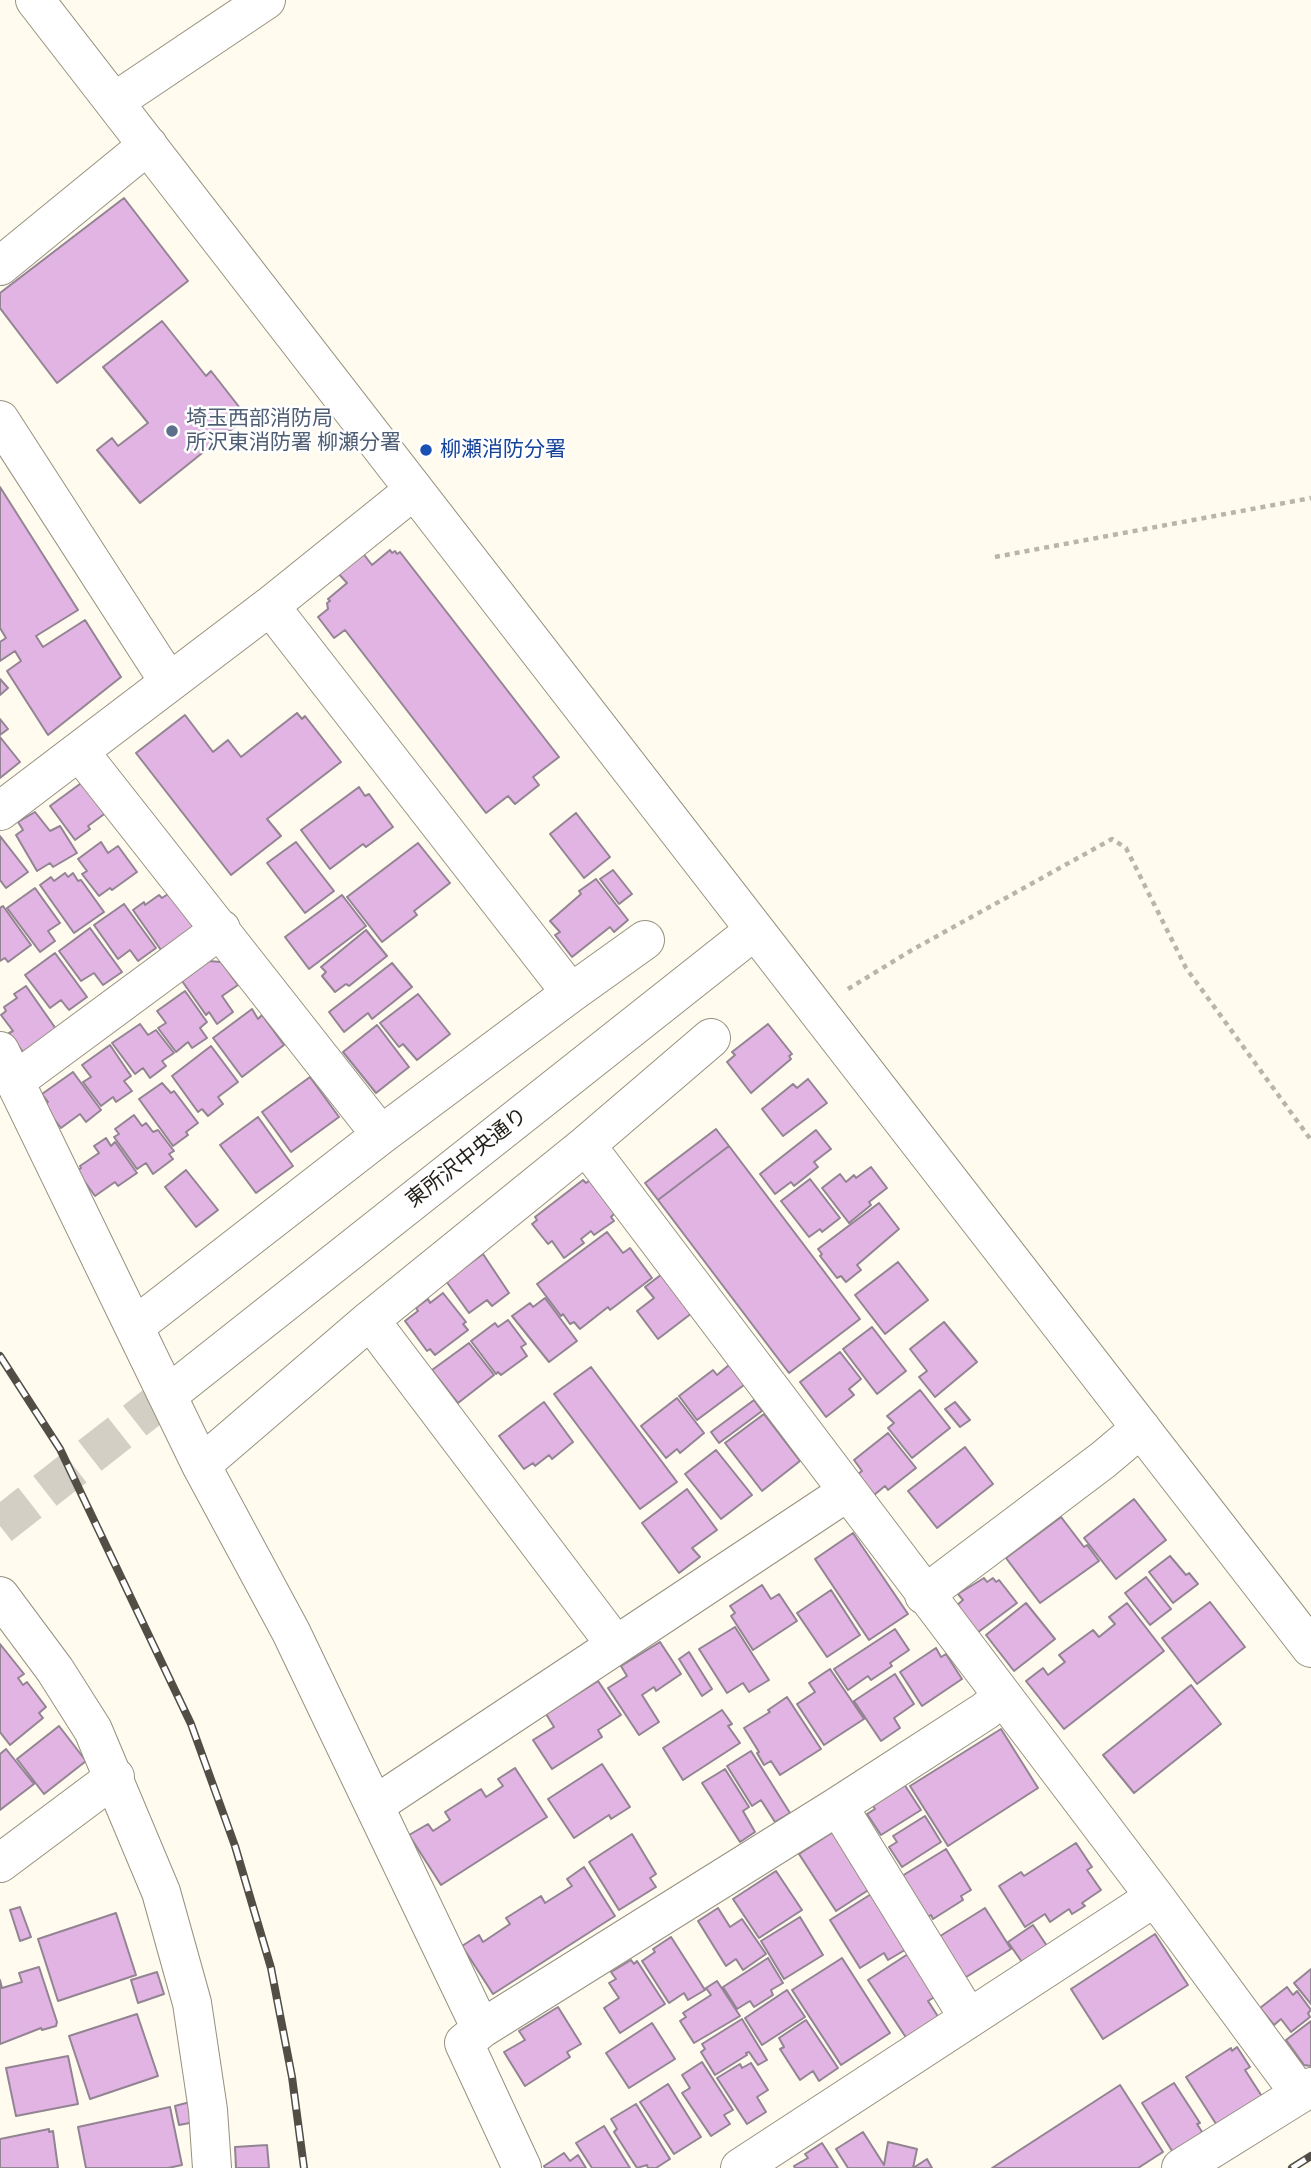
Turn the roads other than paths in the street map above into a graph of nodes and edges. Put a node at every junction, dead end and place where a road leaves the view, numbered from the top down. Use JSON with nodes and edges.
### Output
{"nodes":[{"id":1,"x":35,"y":0,"type":"edge"},
{"id":2,"x":266,"y":0,"type":"edge"},
{"id":3,"x":114,"y":102,"type":"junction"},
{"id":4,"x":148,"y":145,"type":"junction"},
{"id":5,"x":0,"y":266,"type":"edge"},
{"id":6,"x":0,"y":420,"type":"edge"},
{"id":7,"x":414,"y":490,"type":"junction"},
{"id":8,"x":270,"y":606,"type":"junction"},
{"id":9,"x":169,"y":682,"type":"junction"},
{"id":10,"x":79,"y":751,"type":"junction"},
{"id":11,"x":0,"y":811,"type":"edge"},
{"id":12,"x":221,"y":929,"type":"junction"},
{"id":13,"x":755,"y":930,"type":"junction"},
{"id":14,"x":645,"y":940,"type":"dead end"},
{"id":15,"x":571,"y":993,"type":"junction"},
{"id":16,"x":711,"y":1038,"type":"dead end"},
{"id":17,"x":7,"y":1066,"type":"edge"},
{"id":18,"x":381,"y":1135,"type":"junction"},
{"id":19,"x":586,"y":1145,"type":"junction"},
{"id":20,"x":370,"y":1320,"type":"junction"},
{"id":21,"x":134,"y":1328,"type":"junction"},
{"id":22,"x":179,"y":1386,"type":"tunnel mouth"},
{"id":23,"x":1141,"y":1428,"type":"junction"},
{"id":24,"x":201,"y":1465,"type":"junction"},
{"id":25,"x":847,"y":1492,"type":"junction"},
{"id":26,"x":924,"y":1595,"type":"junction"},
{"id":27,"x":3,"y":1607,"type":"edge"},
{"id":28,"x":615,"y":1644,"type":"junction"},
{"id":29,"x":1311,"y":1648,"type":"edge"},
{"id":30,"x":1002,"y":1697,"type":"junction"},
{"id":31,"x":115,"y":1777,"type":"junction"},
{"id":32,"x":375,"y":1805,"type":"junction"},
{"id":33,"x":838,"y":1806,"type":"junction"},
{"id":34,"x":0,"y":1863,"type":"edge"},
{"id":35,"x":1155,"y":1897,"type":"junction"},
{"id":36,"x":968,"y":2017,"type":"junction"},
{"id":37,"x":481,"y":2029,"type":"junction"},
{"id":38,"x":1305,"y":2090,"type":"edge"},
{"id":39,"x":212,"y":2168,"type":"edge"},
{"id":40,"x":522,"y":2168,"type":"edge"},
{"id":41,"x":740,"y":2168,"type":"edge"},
{"id":42,"x":1181,"y":2168,"type":"edge"}],
"edges":[{"from":1,"to":3,"type":"street"},
{"from":2,"to":3,"type":"street"},
{"from":3,"to":4,"type":"street"},
{"from":4,"to":5,"type":"street"},
{"from":4,"to":7,"type":"street"},
{"from":6,"to":9,"type":"street"},
{"from":7,"to":8,"type":"street"},
{"from":7,"to":13,"type":"street"},
{"from":8,"to":9,"type":"street"},
{"from":8,"to":15,"type":"street"},
{"from":9,"to":10,"type":"street"},
{"from":10,"to":11,"type":"street"},
{"from":10,"to":12,"type":"street"},
{"from":12,"to":17,"type":"street"},
{"from":12,"to":18,"type":"street"},
{"from":13,"to":22,"type":"street","name":"東所沢中央通り"},
{"from":13,"to":23,"type":"street"},
{"from":14,"to":15,"type":"street"},
{"from":15,"to":18,"type":"street"},
{"from":16,"to":19,"type":"street"},
{"from":17,"to":21,"type":"street"},
{"from":18,"to":21,"type":"street"},
{"from":19,"to":20,"type":"street"},
{"from":19,"to":25,"type":"street"},
{"from":20,"to":24,"type":"street"},
{"from":20,"to":28,"type":"street"},
{"from":21,"to":24,"type":"street"},
{"from":23,"to":26,"type":"street"},
{"from":23,"to":29,"type":"street"},
{"from":24,"to":32,"type":"street"},
{"from":25,"to":26,"type":"street"},
{"from":25,"to":28,"type":"street"},
{"from":26,"to":30,"type":"street"},
{"from":27,"to":31,"type":"street"},
{"from":28,"to":32,"type":"street"},
{"from":30,"to":33,"type":"street"},
{"from":30,"to":35,"type":"street"},
{"from":31,"to":34,"type":"street"},
{"from":31,"to":39,"type":"street"},
{"from":32,"to":37,"type":"street"},
{"from":33,"to":36,"type":"street"},
{"from":33,"to":37,"type":"street"},
{"from":35,"to":36,"type":"street"},
{"from":35,"to":38,"type":"street"},
{"from":36,"to":41,"type":"street"},
{"from":37,"to":40,"type":"street"},
{"from":38,"to":42,"type":"street"}]}
